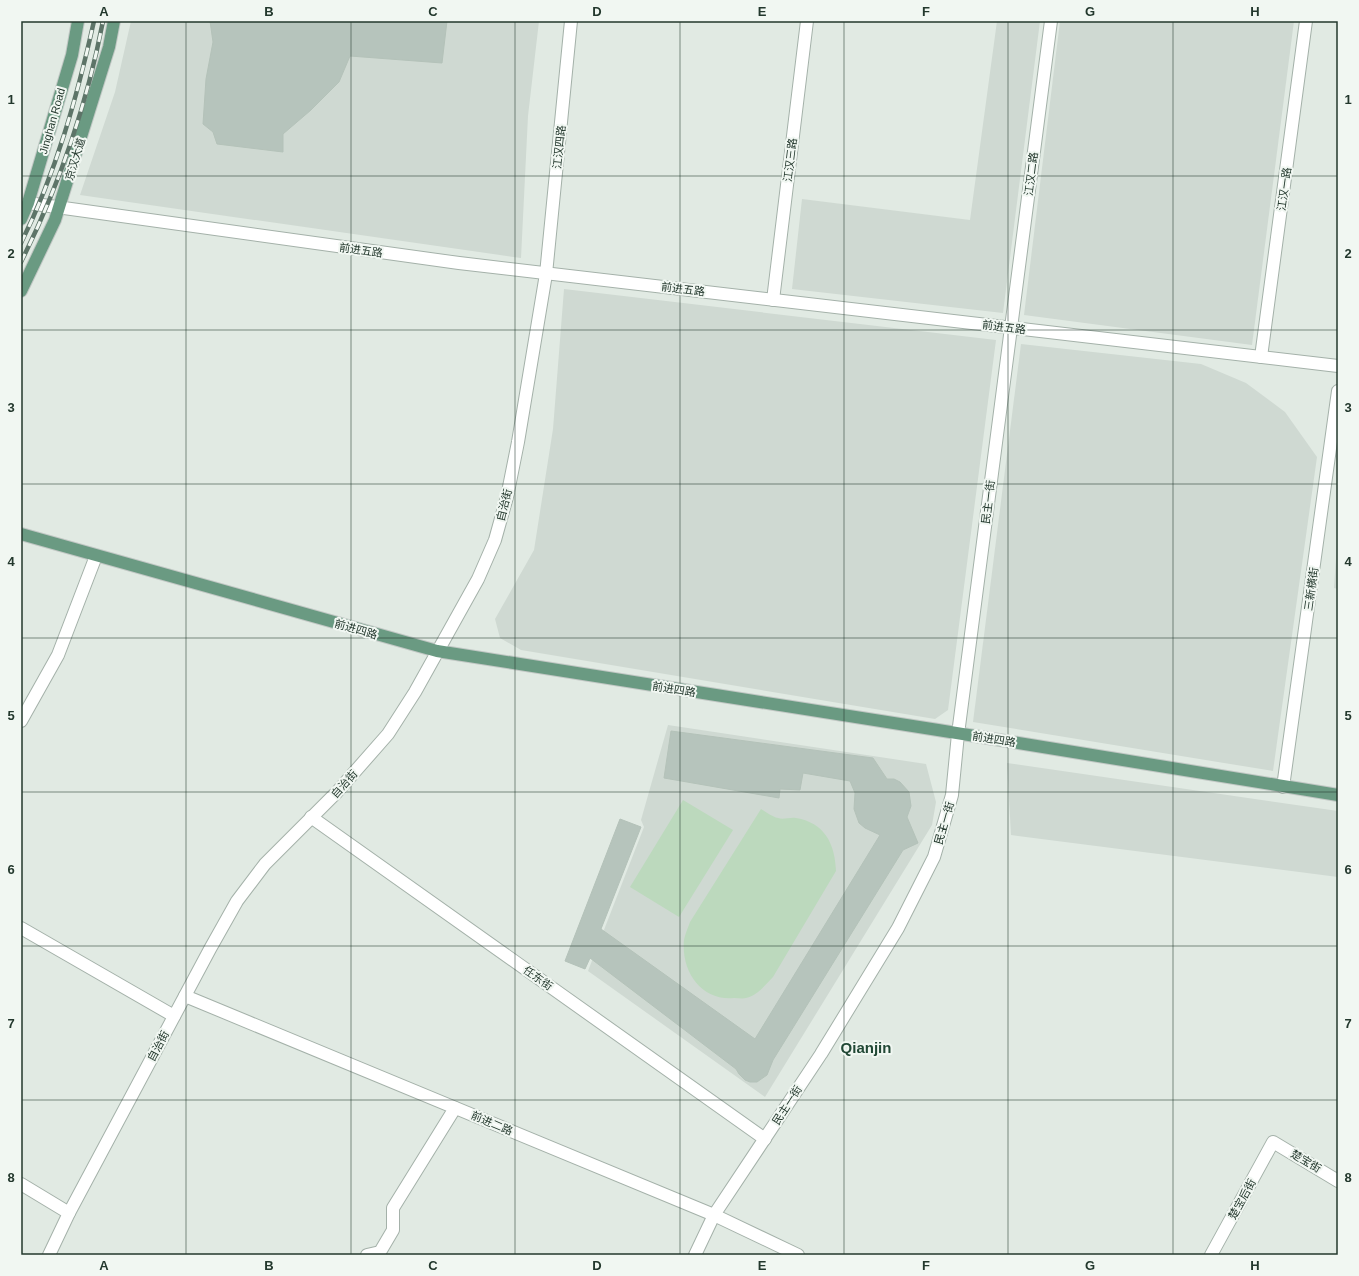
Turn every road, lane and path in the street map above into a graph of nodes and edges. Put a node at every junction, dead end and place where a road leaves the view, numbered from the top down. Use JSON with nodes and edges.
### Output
{"nodes":[{"id":1,"x":78,"y":21,"type":"edge"},
{"id":2,"x":114,"y":21,"type":"edge"},
{"id":3,"x":571,"y":21,"type":"edge"},
{"id":4,"x":807,"y":21,"type":"edge"},
{"id":5,"x":1051,"y":21,"type":"edge"},
{"id":6,"x":1306,"y":21,"type":"edge"},
{"id":7,"x":28,"y":203,"type":"junction"},
{"id":8,"x":59,"y":207,"type":"junction"},
{"id":9,"x":21,"y":219,"type":"edge"},
{"id":10,"x":546,"y":274,"type":"junction"},
{"id":11,"x":21,"y":291,"type":"edge"},
{"id":12,"x":773,"y":300,"type":"junction"},
{"id":13,"x":1011,"y":328,"type":"junction"},
{"id":14,"x":1262,"y":357,"type":"junction"},
{"id":15,"x":1338,"y":366,"type":"edge"},
{"id":16,"x":1338,"y":391,"type":"edge"},
{"id":17,"x":21,"y":534,"type":"edge"},
{"id":18,"x":96,"y":556,"type":"junction"},
{"id":19,"x":437,"y":651,"type":"junction"},
{"id":20,"x":21,"y":721,"type":"edge"},
{"id":21,"x":958,"y":734,"type":"junction"},
{"id":22,"x":1283,"y":787,"type":"junction"},
{"id":23,"x":1338,"y":795,"type":"edge"},
{"id":24,"x":311,"y":817,"type":"junction"},
{"id":25,"x":21,"y":928,"type":"edge"},
{"id":26,"x":185,"y":996,"type":"junction"},
{"id":27,"x":174,"y":1016,"type":"junction"},
{"id":28,"x":455,"y":1108,"type":"junction"},
{"id":29,"x":765,"y":1139,"type":"junction"},
{"id":30,"x":1273,"y":1142,"type":"joint"},
{"id":31,"x":1338,"y":1181,"type":"edge"},
{"id":32,"x":21,"y":1184,"type":"edge"},
{"id":33,"x":69,"y":1212,"type":"junction"},
{"id":34,"x":714,"y":1215,"type":"junction"},
{"id":35,"x":49,"y":1255,"type":"edge"},
{"id":36,"x":367,"y":1255,"type":"edge"},
{"id":37,"x":695,"y":1255,"type":"edge"},
{"id":38,"x":798,"y":1255,"type":"edge"},
{"id":39,"x":1212,"y":1255,"type":"edge"}],
"edges":[{"from":1,"to":7,"type":"main road","name":"Jinghan Road"},
{"from":2,"to":8,"type":"main road","name":"京汉大道"},
{"from":3,"to":10,"type":"street","name":"江汉四路"},
{"from":4,"to":12,"type":"street","name":"江汉三路"},
{"from":5,"to":13,"type":"street","name":"江汉二路"},
{"from":6,"to":14,"type":"street","name":"江汉一路"},
{"from":7,"to":8,"type":"street","name":"前进五路"},
{"from":7,"to":9,"type":"main road","name":"Jinghan Road"},
{"from":8,"to":10,"type":"street","name":"前进五路"},
{"from":8,"to":11,"type":"main road","name":"京汉大道"},
{"from":10,"to":12,"type":"street","name":"前进五路"},
{"from":10,"to":19,"type":"street","name":"自治街"},
{"from":12,"to":13,"type":"street","name":"前进五路"},
{"from":13,"to":14,"type":"street","name":"前进五路"},
{"from":13,"to":21,"type":"street","name":"民主一街"},
{"from":14,"to":15,"type":"street","name":"前进五路"},
{"from":16,"to":22,"type":"street","name":"三新横街"},
{"from":17,"to":18,"type":"main road","name":"前进四路"},
{"from":18,"to":19,"type":"main road","name":"前进四路"},
{"from":18,"to":20,"type":"street"},
{"from":19,"to":21,"type":"main road","name":"前进四路"},
{"from":19,"to":24,"type":"street","name":"自治街"},
{"from":21,"to":22,"type":"main road","name":"前进四路"},
{"from":21,"to":29,"type":"street","name":"民主一街"},
{"from":22,"to":23,"type":"main road","name":"前进四路"},
{"from":24,"to":26,"type":"street","name":"自治街"},
{"from":24,"to":29,"type":"street","name":"任东街"},
{"from":25,"to":27,"type":"street"},
{"from":26,"to":27,"type":"street","name":"自治街"},
{"from":26,"to":28,"type":"street","name":"前进二路"},
{"from":27,"to":33,"type":"street","name":"自治街"},
{"from":28,"to":34,"type":"street","name":"前进二路"},
{"from":28,"to":36,"type":"street"},
{"from":29,"to":34,"type":"street","name":"民主一街"},
{"from":30,"to":31,"type":"street","name":"楚宝街"},
{"from":30,"to":39,"type":"street","name":"楚宝后街"},
{"from":32,"to":33,"type":"street"},
{"from":33,"to":35,"type":"street","name":"自治街"},
{"from":34,"to":37,"type":"street","name":"民主一街"},
{"from":34,"to":38,"type":"street","name":"前进二路"}]}
